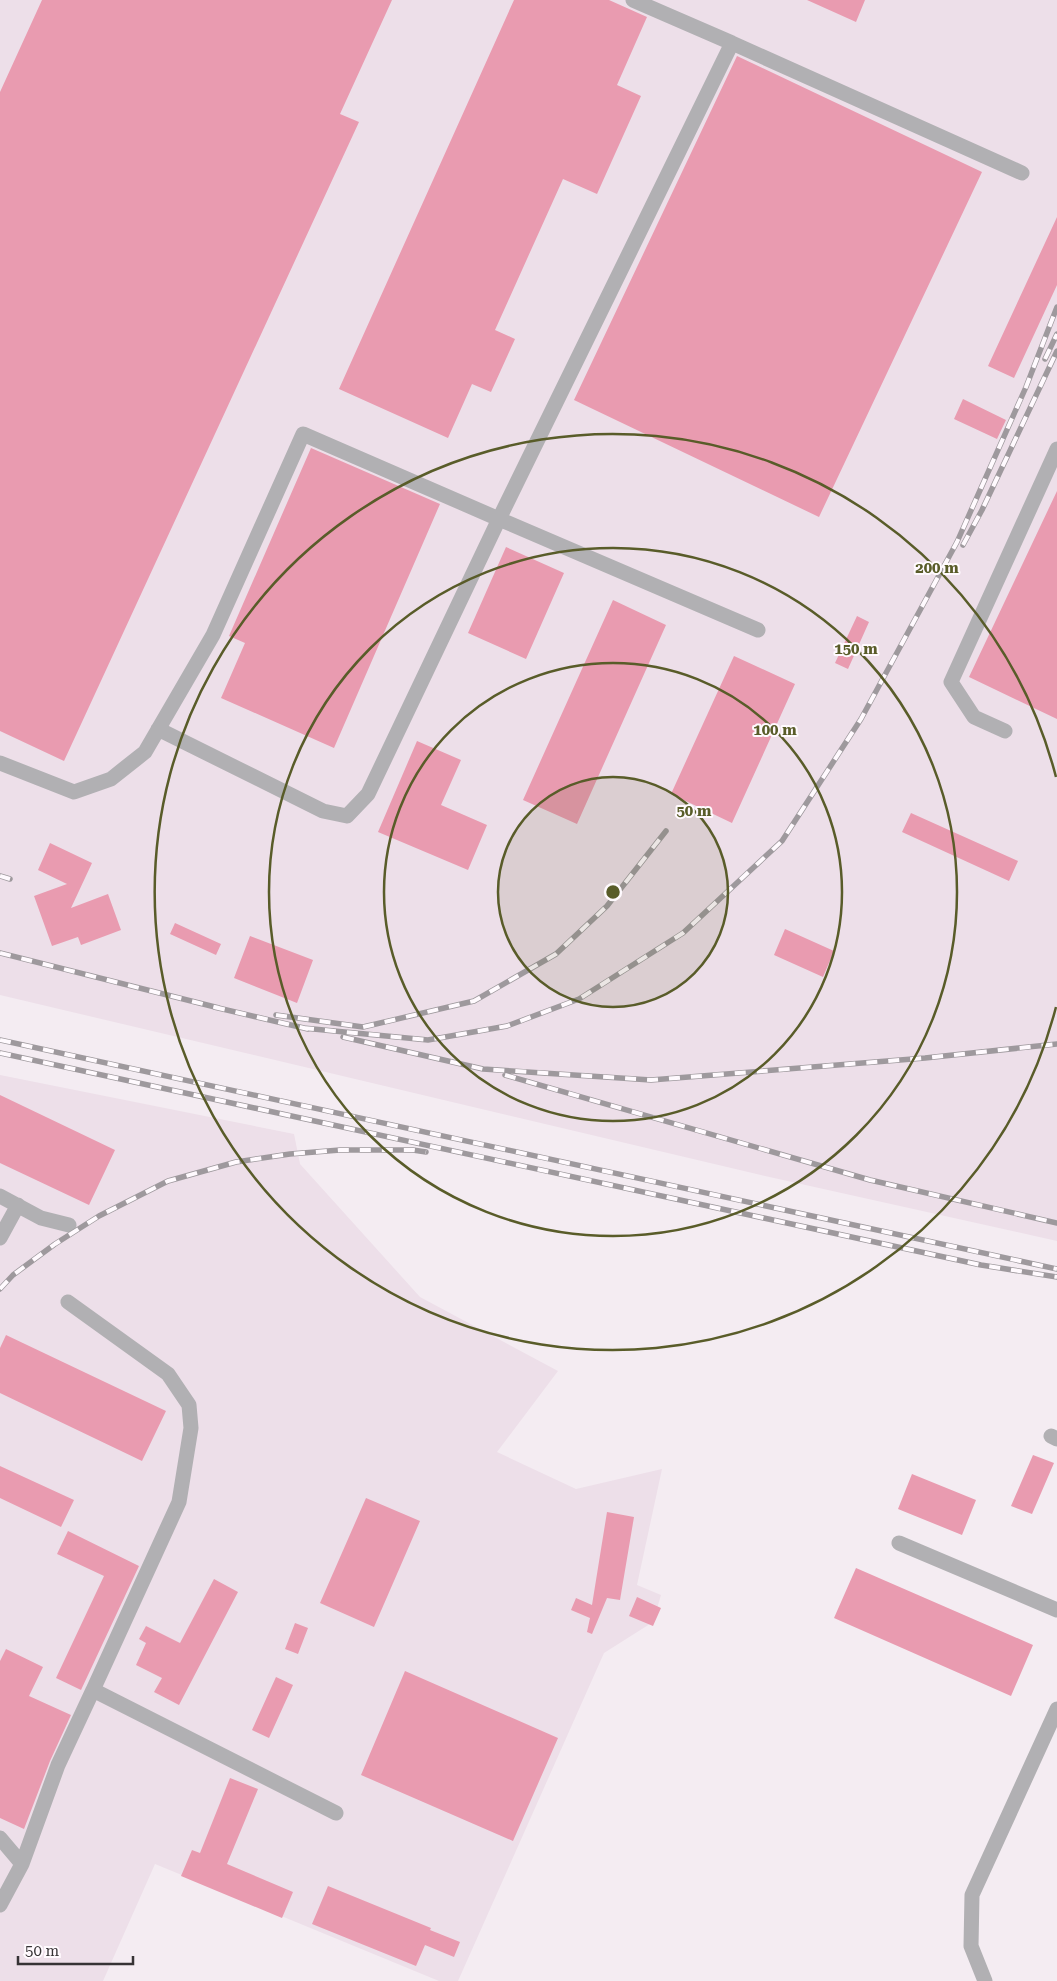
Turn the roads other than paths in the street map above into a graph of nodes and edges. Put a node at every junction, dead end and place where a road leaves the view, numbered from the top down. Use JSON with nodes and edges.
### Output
{"nodes":[{"id":1,"x":633,"y":0,"type":"edge"},
{"id":2,"x":732,"y":42,"type":"junction"},
{"id":3,"x":1022,"y":173,"type":"dead end"},
{"id":4,"x":1057,"y":449,"type":"edge"},
{"id":5,"x":499,"y":519,"type":"junction"},
{"id":6,"x":758,"y":630,"type":"dead end"},
{"id":7,"x":158,"y":729,"type":"junction"},
{"id":8,"x":1005,"y":730,"type":"dead end"},
{"id":9,"x":0,"y":764,"type":"edge"},
{"id":10,"x":0,"y":1196,"type":"edge"},
{"id":11,"x":18,"y":1205,"type":"junction"},
{"id":12,"x":69,"y":1225,"type":"dead end"},
{"id":13,"x":0,"y":1238,"type":"edge"},
{"id":14,"x":68,"y":1302,"type":"dead end"},
{"id":15,"x":899,"y":1543,"type":"dead end"},
{"id":16,"x":1057,"y":1610,"type":"edge"},
{"id":17,"x":93,"y":1690,"type":"junction"},
{"id":18,"x":1057,"y":1709,"type":"edge"},
{"id":19,"x":336,"y":1813,"type":"dead end"},
{"id":20,"x":0,"y":1838,"type":"edge"},
{"id":21,"x":22,"y":1864,"type":"junction"},
{"id":22,"x":0,"y":1905,"type":"edge"},
{"id":23,"x":985,"y":1981,"type":"edge"}],
"edges":[{"from":1,"to":2,"type":"lane"},
{"from":2,"to":3,"type":"lane"},
{"from":2,"to":5,"type":"lane"},
{"from":4,"to":8,"type":"lane"},
{"from":5,"to":6,"type":"lane"},
{"from":5,"to":7,"type":"lane"},
{"from":5,"to":7,"type":"lane"},
{"from":7,"to":9,"type":"lane"},
{"from":10,"to":11,"type":"lane"},
{"from":11,"to":12,"type":"lane"},
{"from":11,"to":13,"type":"lane"},
{"from":14,"to":17,"type":"lane"},
{"from":15,"to":16,"type":"lane"},
{"from":17,"to":19,"type":"lane"},
{"from":17,"to":21,"type":"lane"},
{"from":18,"to":23,"type":"lane"},
{"from":20,"to":21,"type":"lane"},
{"from":21,"to":22,"type":"lane"}]}
